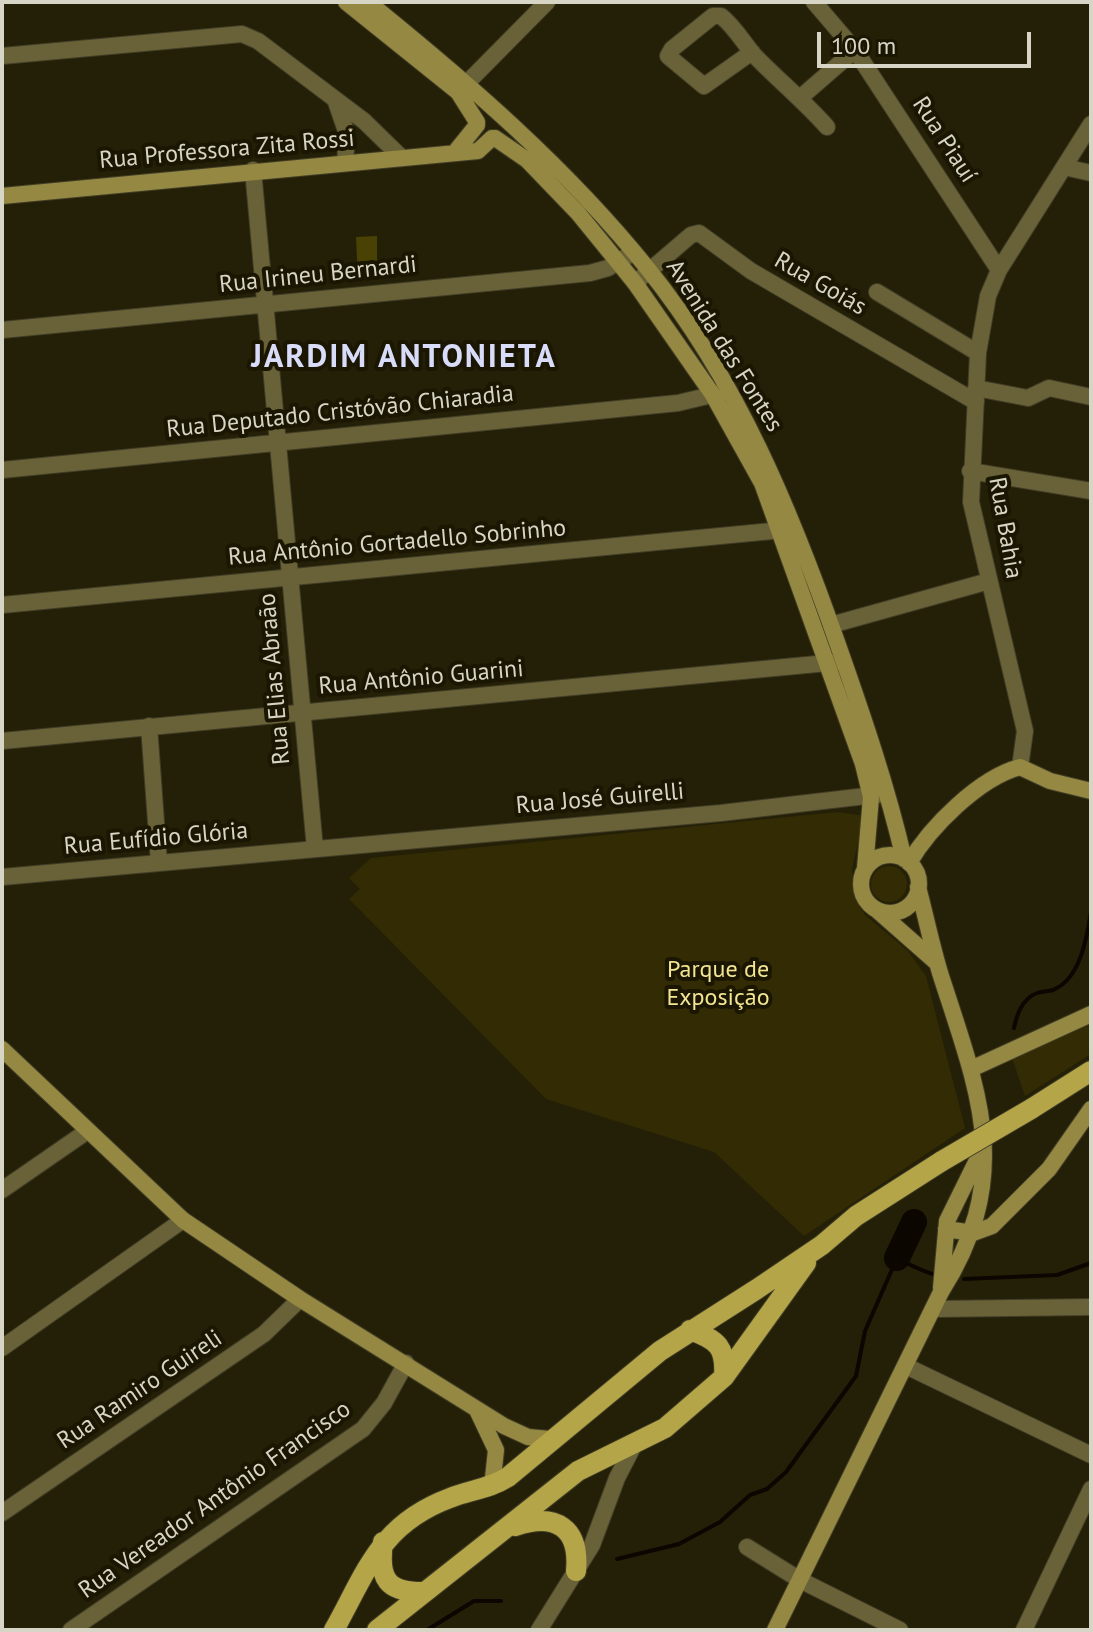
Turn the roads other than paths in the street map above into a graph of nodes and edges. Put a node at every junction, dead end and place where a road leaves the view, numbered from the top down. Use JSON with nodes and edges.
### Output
{"nodes":[{"id":1,"x":346,"y":2,"type":"edge"},
{"id":2,"x":368,"y":2,"type":"edge"},
{"id":3,"x":547,"y":2,"type":"edge"},
{"id":4,"x":814,"y":2,"type":"edge"},
{"id":5,"x":855,"y":50,"type":"junction"},
{"id":6,"x":752,"y":52,"type":"junction"},
{"id":7,"x":2,"y":56,"type":"edge"},
{"id":8,"x":463,"y":87,"type":"junction"},
{"id":9,"x":801,"y":97,"type":"junction"},
{"id":10,"x":336,"y":100,"type":"junction"},
{"id":11,"x":501,"y":113,"type":"junction"},
{"id":12,"x":477,"y":124,"type":"junction"},
{"id":13,"x":1091,"y":124,"type":"edge"},
{"id":14,"x":827,"y":127,"type":"dead end"},
{"id":15,"x":493,"y":138,"type":"junction"},
{"id":16,"x":456,"y":151,"type":"junction"},
{"id":17,"x":401,"y":157,"type":"junction"},
{"id":18,"x":345,"y":163,"type":"junction"},
{"id":19,"x":1064,"y":167,"type":"junction"},
{"id":20,"x":253,"y":170,"type":"junction"},
{"id":21,"x":1091,"y":173,"type":"edge"},
{"id":22,"x":2,"y":196,"type":"edge"},
{"id":23,"x":634,"y":252,"type":"junction"},
{"id":24,"x":619,"y":262,"type":"junction"},
{"id":25,"x":999,"y":270,"type":"junction"},
{"id":26,"x":650,"y":271,"type":"junction"},
{"id":27,"x":635,"y":283,"type":"junction"},
{"id":28,"x":877,"y":292,"type":"dead end"},
{"id":29,"x":265,"y":305,"type":"junction"},
{"id":30,"x":2,"y":330,"type":"edge"},
{"id":31,"x":978,"y":353,"type":"junction"},
{"id":32,"x":730,"y":390,"type":"junction"},
{"id":33,"x":713,"y":395,"type":"junction"},
{"id":34,"x":976,"y":395,"type":"junction"},
{"id":35,"x":1091,"y":397,"type":"edge"},
{"id":36,"x":278,"y":441,"type":"junction"},
{"id":37,"x":2,"y":470,"type":"edge"},
{"id":38,"x":970,"y":471,"type":"junction"},
{"id":39,"x":1091,"y":491,"type":"edge"},
{"id":40,"x":797,"y":529,"type":"junction"},
{"id":41,"x":779,"y":530,"type":"junction"},
{"id":42,"x":290,"y":577,"type":"junction"},
{"id":43,"x":989,"y":581,"type":"junction"},
{"id":44,"x":2,"y":605,"type":"edge"},
{"id":45,"x":831,"y":625,"type":"junction"},
{"id":46,"x":836,"y":662,"type":"junction"},
{"id":47,"x":303,"y":713,"type":"junction"},
{"id":48,"x":149,"y":726,"type":"junction"},
{"id":49,"x":2,"y":741,"type":"edge"},
{"id":50,"x":1020,"y":767,"type":"junction"},
{"id":51,"x":1091,"y":791,"type":"edge"},
{"id":52,"x":889,"y":793,"type":"junction"},
{"id":53,"x":871,"y":797,"type":"junction"},
{"id":54,"x":315,"y":849,"type":"junction"},
{"id":55,"x":906,"y":861,"type":"junction"},
{"id":56,"x":159,"y":863,"type":"junction"},
{"id":57,"x":865,"y":868,"type":"junction"},
{"id":58,"x":2,"y":877,"type":"edge"},
{"id":59,"x":918,"y":887,"type":"junction"},
{"id":60,"x":872,"y":907,"type":"junction"},
{"id":61,"x":937,"y":963,"type":"junction"},
{"id":62,"x":1091,"y":1014,"type":"edge"},
{"id":63,"x":2,"y":1049,"type":"edge"},
{"id":64,"x":971,"y":1069,"type":"junction"},
{"id":65,"x":1091,"y":1071,"type":"edge"},
{"id":66,"x":1091,"y":1109,"type":"edge"},
{"id":67,"x":1091,"y":1125,"type":"edge"},
{"id":68,"x":86,"y":1132,"type":"junction"},
{"id":69,"x":1074,"y":1137,"type":"junction"},
{"id":70,"x":983,"y":1146,"type":"junction"},
{"id":71,"x":2,"y":1190,"type":"edge"},
{"id":72,"x":955,"y":1202,"type":"junction"},
{"id":73,"x":978,"y":1207,"type":"junction"},
{"id":74,"x":183,"y":1220,"type":"junction"},
{"id":75,"x":946,"y":1229,"type":"junction"},
{"id":76,"x":973,"y":1233,"type":"junction"},
{"id":77,"x":822,"y":1245,"type":"junction"},
{"id":78,"x":941,"y":1292,"type":"junction"},
{"id":79,"x":300,"y":1299,"type":"junction"},
{"id":80,"x":933,"y":1309,"type":"junction"},
{"id":81,"x":1090,"y":1309,"type":"edge"},
{"id":82,"x":690,"y":1330,"type":"junction"},
{"id":83,"x":2,"y":1348,"type":"edge"},
{"id":84,"x":406,"y":1363,"type":"junction"},
{"id":85,"x":906,"y":1366,"type":"junction"},
{"id":86,"x":724,"y":1377,"type":"junction"},
{"id":87,"x":477,"y":1408,"type":"junction"},
{"id":88,"x":550,"y":1439,"type":"junction"},
{"id":89,"x":634,"y":1445,"type":"junction"},
{"id":90,"x":1091,"y":1455,"type":"edge"},
{"id":91,"x":492,"y":1487,"type":"junction"},
{"id":92,"x":1091,"y":1489,"type":"edge"},
{"id":93,"x":2,"y":1513,"type":"edge"},
{"id":94,"x":508,"y":1528,"type":"junction"},
{"id":95,"x":383,"y":1542,"type":"junction"},
{"id":96,"x":747,"y":1547,"type":"dead end"},
{"id":97,"x":576,"y":1571,"type":"junction"},
{"id":98,"x":800,"y":1580,"type":"junction"},
{"id":99,"x":425,"y":1592,"type":"junction"},
{"id":100,"x":71,"y":1630,"type":"edge"},
{"id":101,"x":334,"y":1630,"type":"edge"},
{"id":102,"x":377,"y":1630,"type":"edge"},
{"id":103,"x":539,"y":1630,"type":"edge"},
{"id":104,"x":775,"y":1630,"type":"edge"},
{"id":105,"x":900,"y":1630,"type":"edge"},
{"id":106,"x":1024,"y":1630,"type":"edge"}],
"edges":[{"from":1,"to":8,"type":"main road","name":"Avenida das Fontes"},
{"from":2,"to":8,"type":"main road","name":"Avenida das Fontes"},
{"from":3,"to":8,"type":"street"},
{"from":4,"to":5,"type":"street","name":"Rua Piauí"},
{"from":5,"to":9,"type":"street"},
{"from":5,"to":25,"type":"street","name":"Rua Piauí"},
{"from":6,"to":6,"type":"street"},
{"from":6,"to":9,"type":"street"},
{"from":7,"to":10,"type":"street"},
{"from":8,"to":11,"type":"main road","name":"Avenida das Fontes"},
{"from":8,"to":12,"type":"main road","name":"Avenida das Fontes"},
{"from":9,"to":14,"type":"street"},
{"from":10,"to":17,"type":"street"},
{"from":10,"to":18,"type":"street"},
{"from":11,"to":12,"type":"main road"},
{"from":11,"to":15,"type":"main road"},
{"from":11,"to":23,"type":"main road","name":"Avenida das Fontes"},
{"from":12,"to":15,"type":"main road"},
{"from":12,"to":16,"type":"main road"},
{"from":13,"to":19,"type":"street","name":"Rua Bahia"},
{"from":15,"to":16,"type":"main road","name":"Rua Professora Zita Rossi"},
{"from":15,"to":24,"type":"main road","name":"Avenida das Fontes"},
{"from":16,"to":17,"type":"main road","name":"Rua Professora Zita Rossi"},
{"from":17,"to":18,"type":"main road","name":"Rua Professora Zita Rossi"},
{"from":18,"to":20,"type":"main road","name":"Rua Professora Zita Rossi"},
{"from":19,"to":21,"type":"street"},
{"from":19,"to":25,"type":"street","name":"Rua Bahia"},
{"from":20,"to":22,"type":"main road","name":"Rua Professora Zita Rossi"},
{"from":20,"to":29,"type":"street","name":"Rua Elias Abraão"},
{"from":23,"to":24,"type":"street","name":"Rua Irineu Bernardi"},
{"from":23,"to":26,"type":"main road","name":"Avenida das Fontes"},
{"from":24,"to":27,"type":"main road","name":"Avenida das Fontes"},
{"from":24,"to":29,"type":"street","name":"Rua Irineu Bernardi"},
{"from":25,"to":31,"type":"street","name":"Rua Bahia"},
{"from":26,"to":27,"type":"street"},
{"from":26,"to":32,"type":"main road","name":"Avenida das Fontes"},
{"from":26,"to":34,"type":"street","name":"Rua Goiás"},
{"from":27,"to":33,"type":"main road","name":"Avenida das Fontes"},
{"from":28,"to":31,"type":"street"},
{"from":29,"to":30,"type":"street","name":"Rua Irineu Bernardi"},
{"from":29,"to":36,"type":"street","name":"Rua Elias Abraão"},
{"from":31,"to":34,"type":"street","name":"Rua Bahia"},
{"from":32,"to":33,"type":"street","name":"Rua Deputado Cristóvão Chiaradia"},
{"from":32,"to":40,"type":"main road","name":"Avenida das Fontes"},
{"from":33,"to":36,"type":"street","name":"Rua Deputado Cristóvão Chiaradia"},
{"from":33,"to":41,"type":"main road","name":"Avenida das Fontes"},
{"from":34,"to":35,"type":"street"},
{"from":34,"to":38,"type":"street","name":"Rua Bahia"},
{"from":36,"to":37,"type":"street","name":"Rua Deputado Cristóvão Chiaradia"},
{"from":36,"to":42,"type":"street","name":"Rua Elias Abraão"},
{"from":38,"to":39,"type":"street"},
{"from":38,"to":43,"type":"street","name":"Rua Bahia"},
{"from":40,"to":41,"type":"street","name":"Rua Antônio Gortadello Sobrinho"},
{"from":40,"to":45,"type":"main road","name":"Avenida das Fontes"},
{"from":41,"to":42,"type":"street","name":"Rua Antônio Gortadello Sobrinho"},
{"from":41,"to":46,"type":"main road","name":"Avenida das Fontes"},
{"from":42,"to":44,"type":"street","name":"Rua Antônio Gortadello Sobrinho"},
{"from":42,"to":47,"type":"street","name":"Rua Elias Abraão"},
{"from":43,"to":45,"type":"street"},
{"from":43,"to":50,"type":"street","name":"Rua Bahia"},
{"from":45,"to":46,"type":"main road","name":"Avenida das Fontes"},
{"from":46,"to":47,"type":"street","name":"Rua Antônio Guarini"},
{"from":46,"to":52,"type":"main road","name":"Avenida das Fontes"},
{"from":46,"to":53,"type":"main road","name":"Avenida das Fontes"},
{"from":47,"to":48,"type":"street","name":"Rua Antônio Guarini"},
{"from":47,"to":54,"type":"street","name":"Rua Elias Abraão"},
{"from":48,"to":49,"type":"street","name":"Rua Antônio Guarini"},
{"from":48,"to":56,"type":"street"},
{"from":50,"to":51,"type":"main road"},
{"from":50,"to":55,"type":"main road"},
{"from":52,"to":53,"type":"street","name":"Rua José Guirelli"},
{"from":52,"to":55,"type":"main road","name":"Avenida das Fontes"},
{"from":53,"to":54,"type":"street","name":"Rua José Guirelli"},
{"from":53,"to":57,"type":"main road","name":"Avenida das Fontes"},
{"from":54,"to":56,"type":"street","name":"Rua Eufídio Glória"},
{"from":55,"to":57,"type":"main road"},
{"from":55,"to":59,"type":"main road","name":"Avenida das Fontes"},
{"from":56,"to":58,"type":"street","name":"Rua Eufídio Glória"},
{"from":57,"to":60,"type":"main road","name":"Avenida das Fontes"},
{"from":59,"to":60,"type":"main road"},
{"from":59,"to":61,"type":"main road","name":"Avenida das Fontes"},
{"from":60,"to":61,"type":"main road","name":"Avenida das Fontes"},
{"from":61,"to":64,"type":"main road","name":"Avenida das Fontes"},
{"from":62,"to":64,"type":"main road"},
{"from":63,"to":68,"type":"main road"},
{"from":64,"to":70,"type":"main road","name":"Avenida das Fontes"},
{"from":65,"to":77,"type":"main road","bridge":true},
{"from":66,"to":69,"type":"main road"},
{"from":67,"to":69,"type":"street"},
{"from":68,"to":71,"type":"street"},
{"from":68,"to":74,"type":"main road"},
{"from":69,"to":76,"type":"main road"},
{"from":70,"to":72,"type":"main road"},
{"from":70,"to":73,"type":"main road","name":"Avenida das Fontes"},
{"from":72,"to":73,"type":"main road"},
{"from":72,"to":75,"type":"main road"},
{"from":73,"to":76,"type":"main road","name":"Avenida das Fontes"},
{"from":74,"to":79,"type":"main road"},
{"from":74,"to":83,"type":"street"},
{"from":75,"to":76,"type":"main road"},
{"from":75,"to":78,"type":"main road"},
{"from":76,"to":78,"type":"main road"},
{"from":77,"to":82,"type":"main road"},
{"from":77,"to":86,"type":"main road"},
{"from":78,"to":80,"type":"main road"},
{"from":79,"to":84,"type":"main road"},
{"from":79,"to":93,"type":"street","name":"Rua Ramiro Guireli"},
{"from":80,"to":81,"type":"street"},
{"from":80,"to":85,"type":"main road"},
{"from":82,"to":86,"type":"main road"},
{"from":82,"to":88,"type":"main road"},
{"from":84,"to":87,"type":"main road"},
{"from":84,"to":100,"type":"street","name":"Rua Vereador Antônio Francisco"},
{"from":85,"to":90,"type":"street"},
{"from":85,"to":98,"type":"main road"},
{"from":86,"to":89,"type":"main road"},
{"from":87,"to":88,"type":"main road"},
{"from":87,"to":91,"type":"main road"},
{"from":88,"to":91,"type":"main road"},
{"from":89,"to":94,"type":"main road"},
{"from":89,"to":97,"type":"street"},
{"from":91,"to":95,"type":"main road"},
{"from":92,"to":106,"type":"street"},
{"from":94,"to":97,"type":"main road"},
{"from":94,"to":99,"type":"main road"},
{"from":95,"to":99,"type":"main road"},
{"from":95,"to":101,"type":"main road"},
{"from":96,"to":98,"type":"street"},
{"from":97,"to":103,"type":"street"},
{"from":98,"to":104,"type":"main road"},
{"from":98,"to":105,"type":"street"},
{"from":99,"to":102,"type":"main road"}]}
